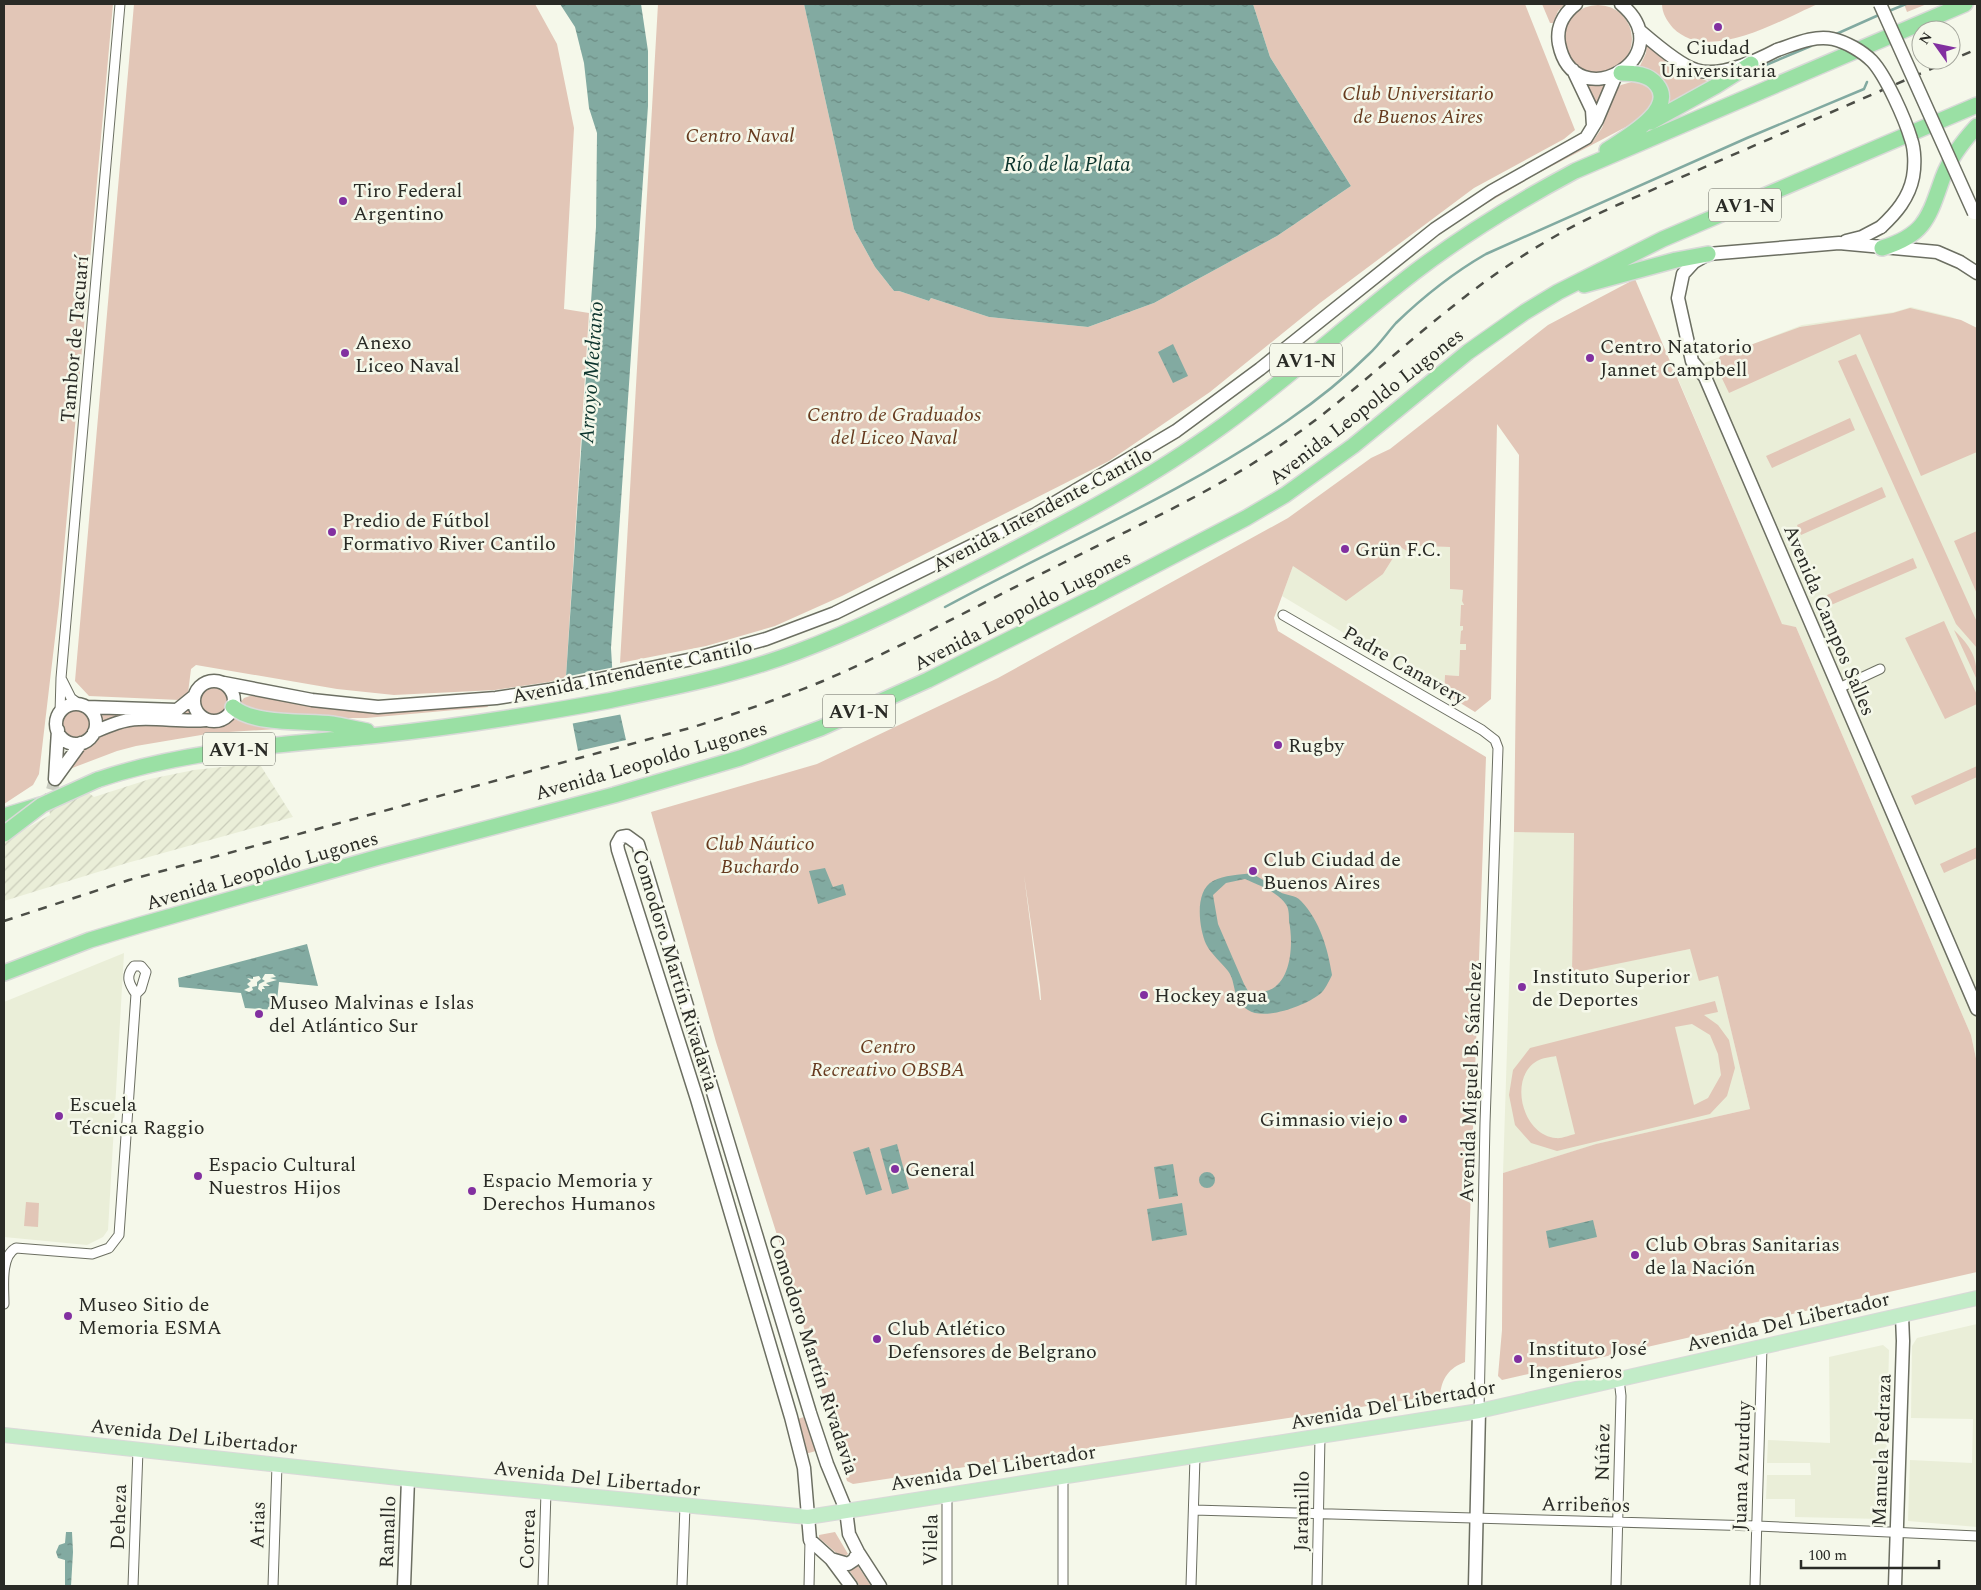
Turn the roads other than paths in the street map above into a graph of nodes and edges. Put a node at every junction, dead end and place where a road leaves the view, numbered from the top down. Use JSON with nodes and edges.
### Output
{"nodes":[{"id":1,"x":120,"y":4,"type":"edge"},
{"id":2,"x":1576,"y":4,"type":"edge"},
{"id":3,"x":1620,"y":4,"type":"edge"},
{"id":4,"x":1637,"y":4,"type":"edge"},
{"id":5,"x":1880,"y":4,"type":"edge"},
{"id":6,"x":1965,"y":4,"type":"edge"},
{"id":7,"x":1638,"y":27,"type":"junction"},
{"id":8,"x":1751,"y":64,"type":"junction"},
{"id":9,"x":1573,"y":70,"type":"junction"},
{"id":10,"x":1619,"y":74,"type":"junction"},
{"id":11,"x":1977,"y":105,"type":"edge"},
{"id":12,"x":1977,"y":126,"type":"edge"},
{"id":13,"x":1593,"y":129,"type":"junction"},
{"id":14,"x":1637,"y":129,"type":"junction"},
{"id":15,"x":1575,"y":171,"type":"junction"},
{"id":16,"x":1976,"y":216,"type":"edge"},
{"id":17,"x":1839,"y":243,"type":"junction"},
{"id":18,"x":1882,"y":248,"type":"junction"},
{"id":19,"x":1708,"y":254,"type":"junction"},
{"id":20,"x":1977,"y":273,"type":"edge"},
{"id":21,"x":1558,"y":292,"type":"junction"},
{"id":22,"x":1283,"y":615,"type":"dead end"},
{"id":23,"x":1880,"y":669,"type":"dead end"},
{"id":24,"x":61,"y":678,"type":"junction"},
{"id":25,"x":224,"y":683,"type":"junction"},
{"id":26,"x":1839,"y":688,"type":"junction"},
{"id":27,"x":258,"y":690,"type":"junction"},
{"id":28,"x":194,"y":697,"type":"junction"},
{"id":29,"x":233,"y":704,"type":"junction"},
{"id":30,"x":83,"y":706,"type":"junction"},
{"id":31,"x":60,"y":713,"type":"junction"},
{"id":32,"x":206,"y":720,"type":"junction"},
{"id":33,"x":58,"y":730,"type":"junction"},
{"id":34,"x":94,"y":732,"type":"junction"},
{"id":35,"x":383,"y":734,"type":"junction"},
{"id":36,"x":81,"y":743,"type":"junction"},
{"id":37,"x":1499,"y":754,"type":"joint"},
{"id":38,"x":42,"y":805,"type":"junction"},
{"id":39,"x":4,"y":816,"type":"edge"},
{"id":40,"x":4,"y":834,"type":"edge"},
{"id":41,"x":4,"y":972,"type":"edge"},
{"id":42,"x":136,"y":994,"type":"dead end"},
{"id":43,"x":1977,"y":1009,"type":"edge"},
{"id":44,"x":706,"y":1068,"type":"junction"},
{"id":45,"x":689,"y":1074,"type":"junction"},
{"id":46,"x":1977,"y":1298,"type":"edge"},
{"id":47,"x":4,"y":1304,"type":"edge"},
{"id":48,"x":1902,"y":1316,"type":"junction"},
{"id":49,"x":1762,"y":1347,"type":"junction"},
{"id":50,"x":1619,"y":1379,"type":"junction"},
{"id":51,"x":1479,"y":1411,"type":"junction"},
{"id":52,"x":4,"y":1435,"type":"edge"},
{"id":53,"x":1320,"y":1437,"type":"junction"},
{"id":54,"x":138,"y":1450,"type":"junction"},
{"id":55,"x":1195,"y":1457,"type":"junction"},
{"id":56,"x":827,"y":1464,"type":"junction"},
{"id":57,"x":277,"y":1465,"type":"junction"},
{"id":58,"x":804,"y":1468,"type":"junction"},
{"id":59,"x":1063,"y":1477,"type":"junction"},
{"id":60,"x":408,"y":1479,"type":"junction"},
{"id":61,"x":546,"y":1492,"type":"junction"},
{"id":62,"x":948,"y":1495,"type":"junction"},
{"id":63,"x":685,"y":1506,"type":"junction"},
{"id":64,"x":846,"y":1510,"type":"junction"},
{"id":65,"x":1194,"y":1510,"type":"junction"},
{"id":66,"x":1319,"y":1513,"type":"junction"},
{"id":67,"x":808,"y":1517,"type":"junction"},
{"id":68,"x":1478,"y":1517,"type":"junction"},
{"id":69,"x":1618,"y":1522,"type":"junction"},
{"id":70,"x":1757,"y":1526,"type":"junction"},
{"id":71,"x":1897,"y":1531,"type":"junction"},
{"id":72,"x":1977,"y":1536,"type":"edge"},
{"id":73,"x":810,"y":1540,"type":"junction"},
{"id":74,"x":858,"y":1552,"type":"junction"},
{"id":75,"x":831,"y":1558,"type":"junction"},
{"id":76,"x":133,"y":1586,"type":"edge"},
{"id":77,"x":273,"y":1586,"type":"edge"},
{"id":78,"x":404,"y":1586,"type":"edge"},
{"id":79,"x":543,"y":1586,"type":"edge"},
{"id":80,"x":682,"y":1586,"type":"edge"},
{"id":81,"x":809,"y":1586,"type":"edge"},
{"id":82,"x":851,"y":1586,"type":"edge"},
{"id":83,"x":880,"y":1586,"type":"edge"},
{"id":84,"x":947,"y":1586,"type":"edge"},
{"id":85,"x":1063,"y":1586,"type":"edge"},
{"id":86,"x":1192,"y":1586,"type":"edge"},
{"id":87,"x":1317,"y":1586,"type":"edge"},
{"id":88,"x":1475,"y":1586,"type":"edge"},
{"id":89,"x":1616,"y":1586,"type":"edge"},
{"id":90,"x":1755,"y":1586,"type":"edge"},
{"id":91,"x":1895,"y":1586,"type":"edge"}],
"edges":[{"from":1,"to":24,"type":"street","name":"Tambor de Tacuarí"},
{"from":2,"to":9,"type":"street"},
{"from":3,"to":7,"type":"street"},
{"from":4,"to":7,"type":"street","name":"Avenida Intendente Cantilo"},
{"from":5,"to":16,"type":"street","bridge":true},
{"from":6,"to":15,"type":"highway","name":"Avenida Intendente Cantilo","number":"AV1-N"},
{"from":7,"to":8,"type":"street"},
{"from":7,"to":10,"type":"street","name":"Avenida Intendente Cantilo"},
{"from":8,"to":14,"type":"highway"},
{"from":8,"to":17,"type":"street","bridge":true},
{"from":9,"to":10,"type":"street"},
{"from":9,"to":13,"type":"street"},
{"from":10,"to":13,"type":"street","name":"Avenida Intendente Cantilo"},
{"from":10,"to":14,"type":"highway"},
{"from":11,"to":21,"type":"highway","name":"Avenida Leopoldo Lugones","number":"AV1-N"},
{"from":12,"to":18,"type":"highway"},
{"from":13,"to":27,"type":"street","name":"Avenida Intendente Cantilo"},
{"from":14,"to":15,"type":"highway"},
{"from":15,"to":35,"type":"highway","name":"Avenida Intendente Cantilo","number":"AV1-N"},
{"from":17,"to":18,"type":"street"},
{"from":17,"to":19,"type":"street"},
{"from":18,"to":20,"type":"street"},
{"from":19,"to":21,"type":"highway"},
{"from":19,"to":26,"type":"street","name":"Avenida Campos Salles"},
{"from":21,"to":41,"type":"highway","name":"Avenida Leopoldo Lugones","number":"AV1-N"},
{"from":22,"to":37,"type":"street","name":"Padre Canavery"},
{"from":23,"to":26,"type":"street"},
{"from":24,"to":30,"type":"street"},
{"from":24,"to":31,"type":"street","name":"Tambor de Tacuarí"},
{"from":25,"to":27,"type":"street","name":"Avenida Intendente Cantilo"},
{"from":25,"to":28,"type":"street"},
{"from":25,"to":29,"type":"street"},
{"from":26,"to":43,"type":"street","name":"Avenida Campos Salles"},
{"from":27,"to":29,"type":"street"},
{"from":28,"to":30,"type":"street"},
{"from":28,"to":32,"type":"street"},
{"from":29,"to":32,"type":"street"},
{"from":29,"to":35,"type":"highway"},
{"from":30,"to":31,"type":"street"},
{"from":30,"to":34,"type":"street"},
{"from":31,"to":33,"type":"street"},
{"from":32,"to":34,"type":"street"},
{"from":33,"to":36,"type":"street"},
{"from":33,"to":36,"type":"street"},
{"from":34,"to":36,"type":"street"},
{"from":35,"to":38,"type":"highway","name":"Avenida Intendente Cantilo","number":"AV1-N","bridge":true},
{"from":37,"to":51,"type":"street","name":"Avenida Miguel B. Sánchez"},
{"from":38,"to":39,"type":"highway"},
{"from":38,"to":40,"type":"highway","bridge":true},
{"from":42,"to":47,"type":"street"},
{"from":44,"to":45,"type":"street"},
{"from":44,"to":45,"type":"street","name":"Comodoro Martín Rivadavia"},
{"from":44,"to":56,"type":"street","name":"Comodoro Martín Rivadavia"},
{"from":45,"to":58,"type":"street","name":"Comodoro Martín Rivadavia"},
{"from":46,"to":48,"type":"main road","name":"Avenida Del Libertador"},
{"from":48,"to":49,"type":"main road","name":"Avenida Del Libertador"},
{"from":48,"to":71,"type":"street","name":"Manuela Pedraza"},
{"from":49,"to":50,"type":"main road","name":"Avenida Del Libertador"},
{"from":49,"to":70,"type":"street","name":"Juana Azurduy"},
{"from":50,"to":51,"type":"main road","name":"Avenida Del Libertador"},
{"from":50,"to":69,"type":"street","name":"Núñez"},
{"from":51,"to":53,"type":"main road","name":"Avenida Del Libertador"},
{"from":51,"to":68,"type":"street"},
{"from":52,"to":54,"type":"main road","name":"Avenida Del Libertador"},
{"from":53,"to":55,"type":"main road","name":"Avenida Del Libertador"},
{"from":53,"to":66,"type":"street","name":"Jaramillo"},
{"from":54,"to":57,"type":"main road","name":"Avenida Del Libertador"},
{"from":54,"to":76,"type":"street","name":"Deheza"},
{"from":55,"to":59,"type":"main road","name":"Avenida Del Libertador"},
{"from":55,"to":65,"type":"street"},
{"from":56,"to":58,"type":"street"},
{"from":56,"to":64,"type":"street","name":"Comodoro Martín Rivadavia"},
{"from":57,"to":60,"type":"main road","name":"Avenida Del Libertador"},
{"from":57,"to":77,"type":"street","name":"Arias"},
{"from":58,"to":67,"type":"street","name":"Comodoro Martín Rivadavia"},
{"from":59,"to":62,"type":"main road","name":"Avenida Del Libertador"},
{"from":59,"to":85,"type":"street"},
{"from":60,"to":61,"type":"main road","name":"Avenida Del Libertador"},
{"from":60,"to":78,"type":"street","name":"Ramallo"},
{"from":61,"to":63,"type":"main road","name":"Avenida Del Libertador"},
{"from":61,"to":79,"type":"street","name":"Correa"},
{"from":62,"to":64,"type":"main road","name":"Avenida Del Libertador"},
{"from":62,"to":84,"type":"street","name":"Vilela"},
{"from":63,"to":67,"type":"main road","name":"Avenida Del Libertador"},
{"from":63,"to":80,"type":"street"},
{"from":64,"to":67,"type":"main road","name":"Avenida Del Libertador"},
{"from":64,"to":74,"type":"street","name":"Comodoro Martín Rivadavia"},
{"from":65,"to":66,"type":"street","name":"Arribeños"},
{"from":65,"to":86,"type":"street"},
{"from":66,"to":68,"type":"street","name":"Arribeños"},
{"from":66,"to":87,"type":"street","name":"Jaramillo"},
{"from":67,"to":73,"type":"street","name":"Comodoro Martín Rivadavia"},
{"from":68,"to":69,"type":"street","name":"Arribeños"},
{"from":68,"to":88,"type":"street"},
{"from":69,"to":70,"type":"street","name":"Arribeños"},
{"from":69,"to":89,"type":"street","name":"Núñez"},
{"from":70,"to":71,"type":"street","name":"Arribeños"},
{"from":70,"to":90,"type":"street","name":"Juana Azurduy"},
{"from":71,"to":72,"type":"street","name":"Arribeños"},
{"from":71,"to":91,"type":"street","name":"Manuela Pedraza"},
{"from":73,"to":75,"type":"street"},
{"from":73,"to":81,"type":"street"},
{"from":74,"to":75,"type":"street"},
{"from":74,"to":83,"type":"street","name":"Comodoro Martín Rivadavia"},
{"from":75,"to":82,"type":"street"}]}
